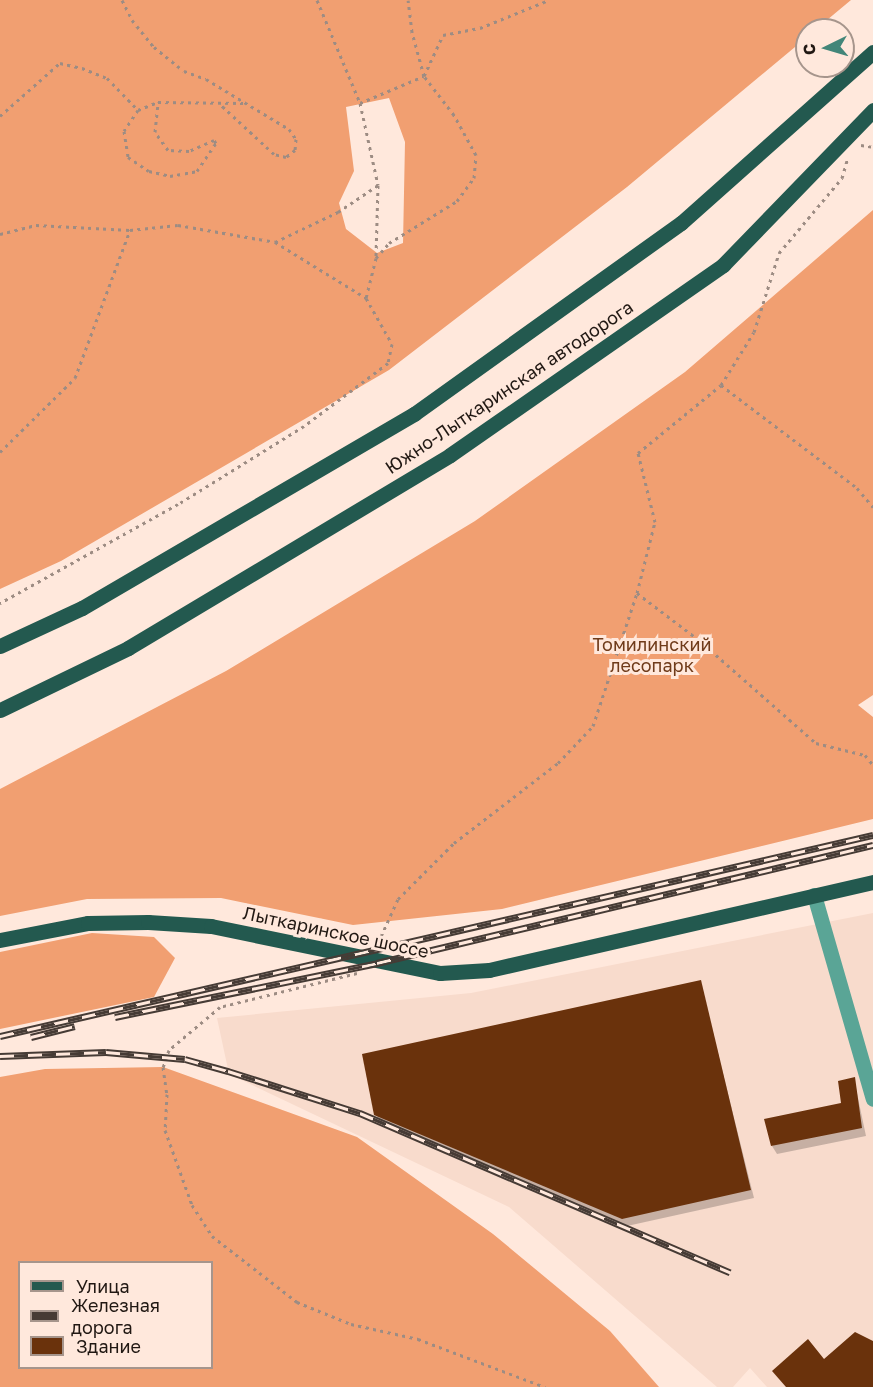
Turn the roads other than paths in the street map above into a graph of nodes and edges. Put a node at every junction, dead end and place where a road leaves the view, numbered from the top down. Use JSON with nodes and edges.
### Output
{"nodes":[{"id":1,"x":873,"y":52,"type":"edge"},
{"id":2,"x":873,"y":110,"type":"edge"},
{"id":3,"x":0,"y":646,"type":"edge"},
{"id":4,"x":0,"y":710,"type":"edge"},
{"id":5,"x":873,"y":882,"type":"edge"},
{"id":6,"x":814,"y":895,"type":"junction"},
{"id":7,"x":0,"y":940,"type":"edge"},
{"id":8,"x":873,"y":1099,"type":"edge"}],
"edges":[{"from":1,"to":3,"type":"main road","name":"Южно-Лыткаринская автодорога"},
{"from":2,"to":4,"type":"main road","name":"Южно-Лыткаринская автодорога"},
{"from":5,"to":6,"type":"main road","name":"Лыткаринское шоссе"},
{"from":6,"to":7,"type":"main road","name":"Лыткаринское шоссе"},
{"from":6,"to":8,"type":"lane"}]}
